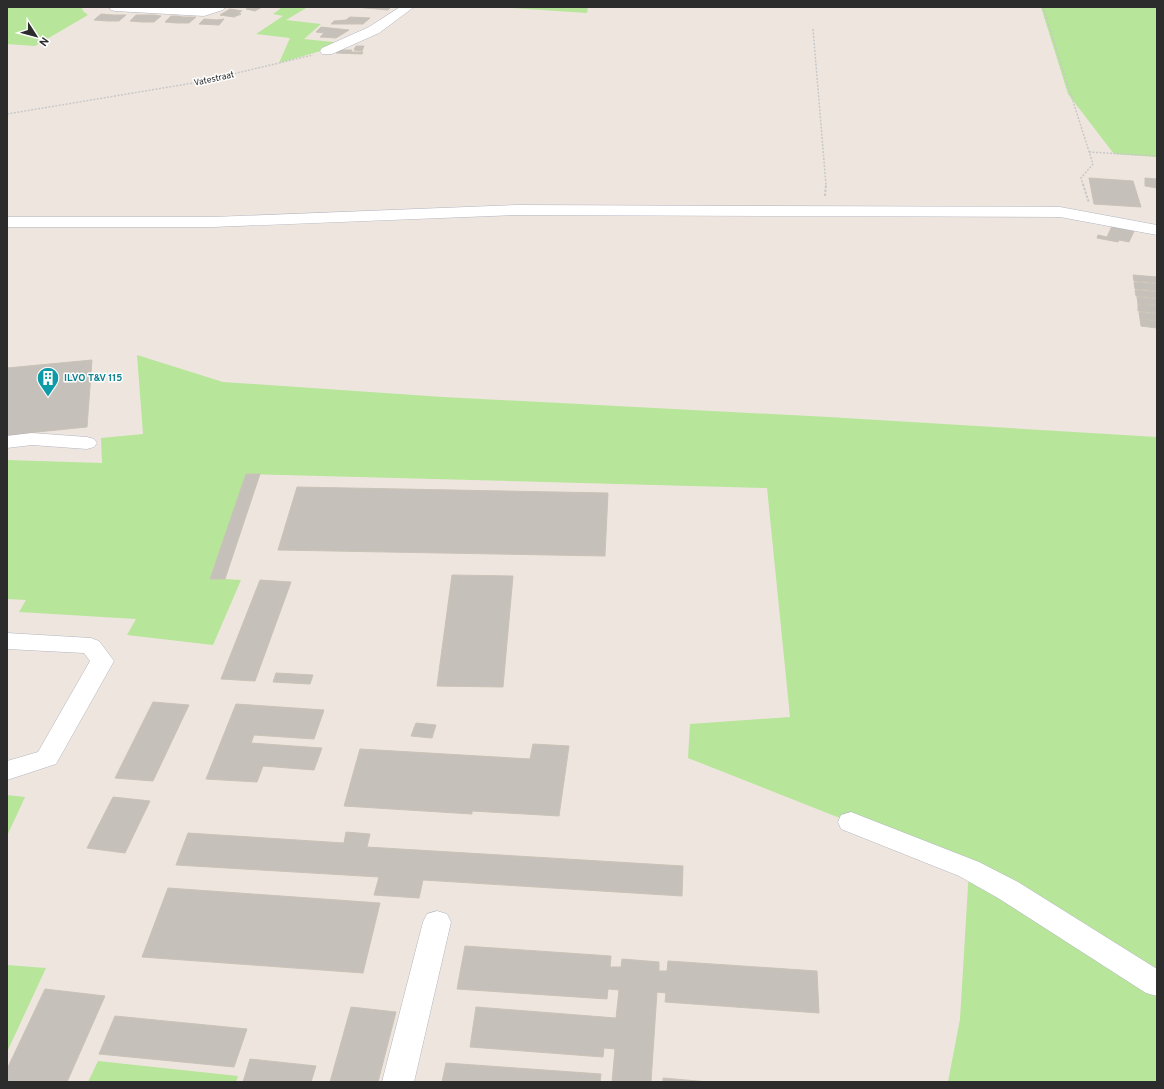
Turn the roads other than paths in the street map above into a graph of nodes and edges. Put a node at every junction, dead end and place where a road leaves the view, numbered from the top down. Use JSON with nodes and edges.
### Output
{"nodes":[{"id":1,"x":219,"y":7,"type":"edge"},
{"id":2,"x":408,"y":7,"type":"edge"},
{"id":3,"x":115,"y":8,"type":"edge"},
{"id":4,"x":327,"y":51,"type":"road end"},
{"id":5,"x":7,"y":222,"type":"edge"},
{"id":6,"x":1157,"y":230,"type":"edge"},
{"id":7,"x":7,"y":442,"type":"edge"},
{"id":8,"x":87,"y":443,"type":"dead end"},
{"id":9,"x":7,"y":641,"type":"edge"},
{"id":10,"x":7,"y":772,"type":"edge"},
{"id":11,"x":851,"y":822,"type":"dead end"},
{"id":12,"x":437,"y":922,"type":"dead end"},
{"id":13,"x":1157,"y":984,"type":"edge"},
{"id":14,"x":398,"y":1082,"type":"edge"}],
"edges":[{"from":1,"to":3,"type":"street"},
{"from":2,"to":4,"type":"street"},
{"from":5,"to":6,"type":"street"},
{"from":7,"to":8,"type":"street"},
{"from":9,"to":10,"type":"street"},
{"from":11,"to":13,"type":"street"},
{"from":12,"to":14,"type":"street"}]}
